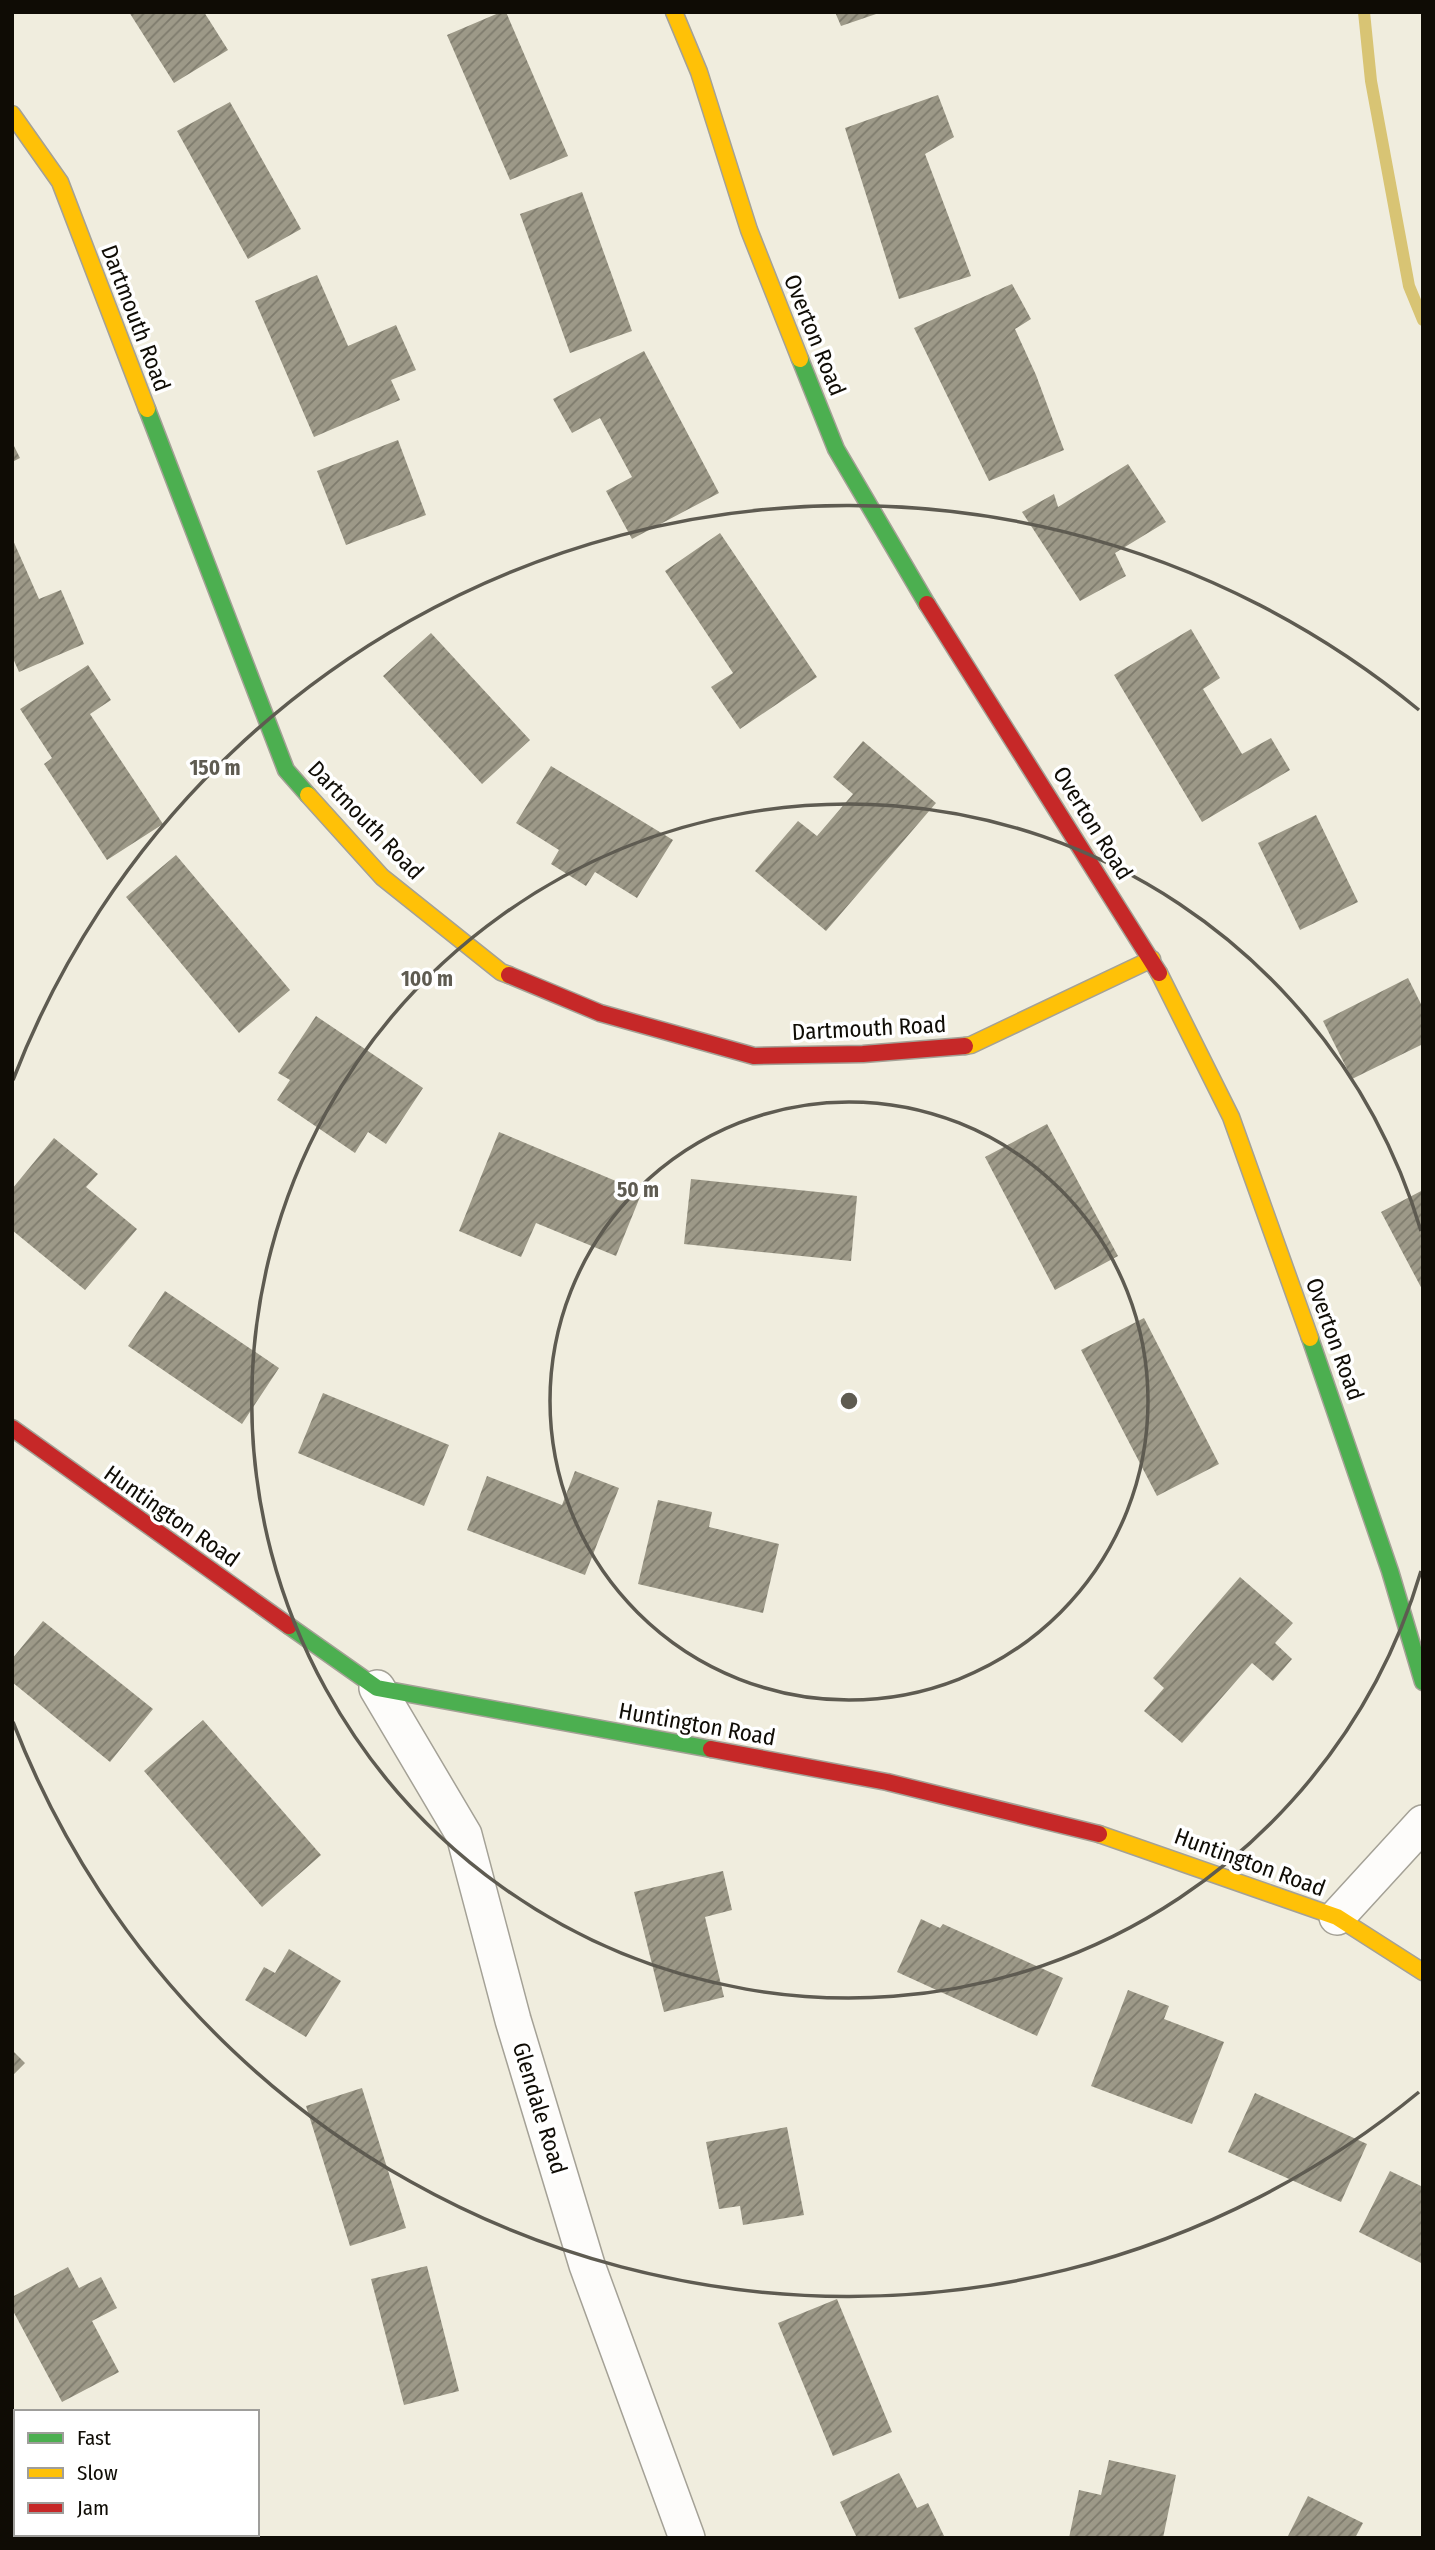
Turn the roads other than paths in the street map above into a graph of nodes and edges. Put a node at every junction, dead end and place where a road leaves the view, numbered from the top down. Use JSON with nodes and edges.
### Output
{"nodes":[{"id":1,"x":674,"y":12,"type":"edge"},
{"id":2,"x":12,"y":114,"type":"edge"},
{"id":3,"x":1152,"y":959,"type":"junction"},
{"id":4,"x":12,"y":1428,"type":"edge"},
{"id":5,"x":1423,"y":1682,"type":"edge"},
{"id":6,"x":377,"y":1688,"type":"junction"},
{"id":7,"x":1423,"y":1823,"type":"edge"},
{"id":8,"x":1337,"y":1917,"type":"junction"},
{"id":9,"x":1423,"y":1972,"type":"edge"},
{"id":10,"x":687,"y":2538,"type":"edge"}],
"edges":[{"from":1,"to":3,"type":"street","name":"Overton Road"},
{"from":2,"to":3,"type":"street","name":"Dartmouth Road"},
{"from":3,"to":5,"type":"street","name":"Overton Road"},
{"from":4,"to":6,"type":"street","name":"Huntington Road"},
{"from":6,"to":8,"type":"street","name":"Huntington Road"},
{"from":6,"to":10,"type":"street","name":"Glendale Road"},
{"from":7,"to":8,"type":"street"},
{"from":8,"to":9,"type":"street","name":"Huntington Road"}]}
